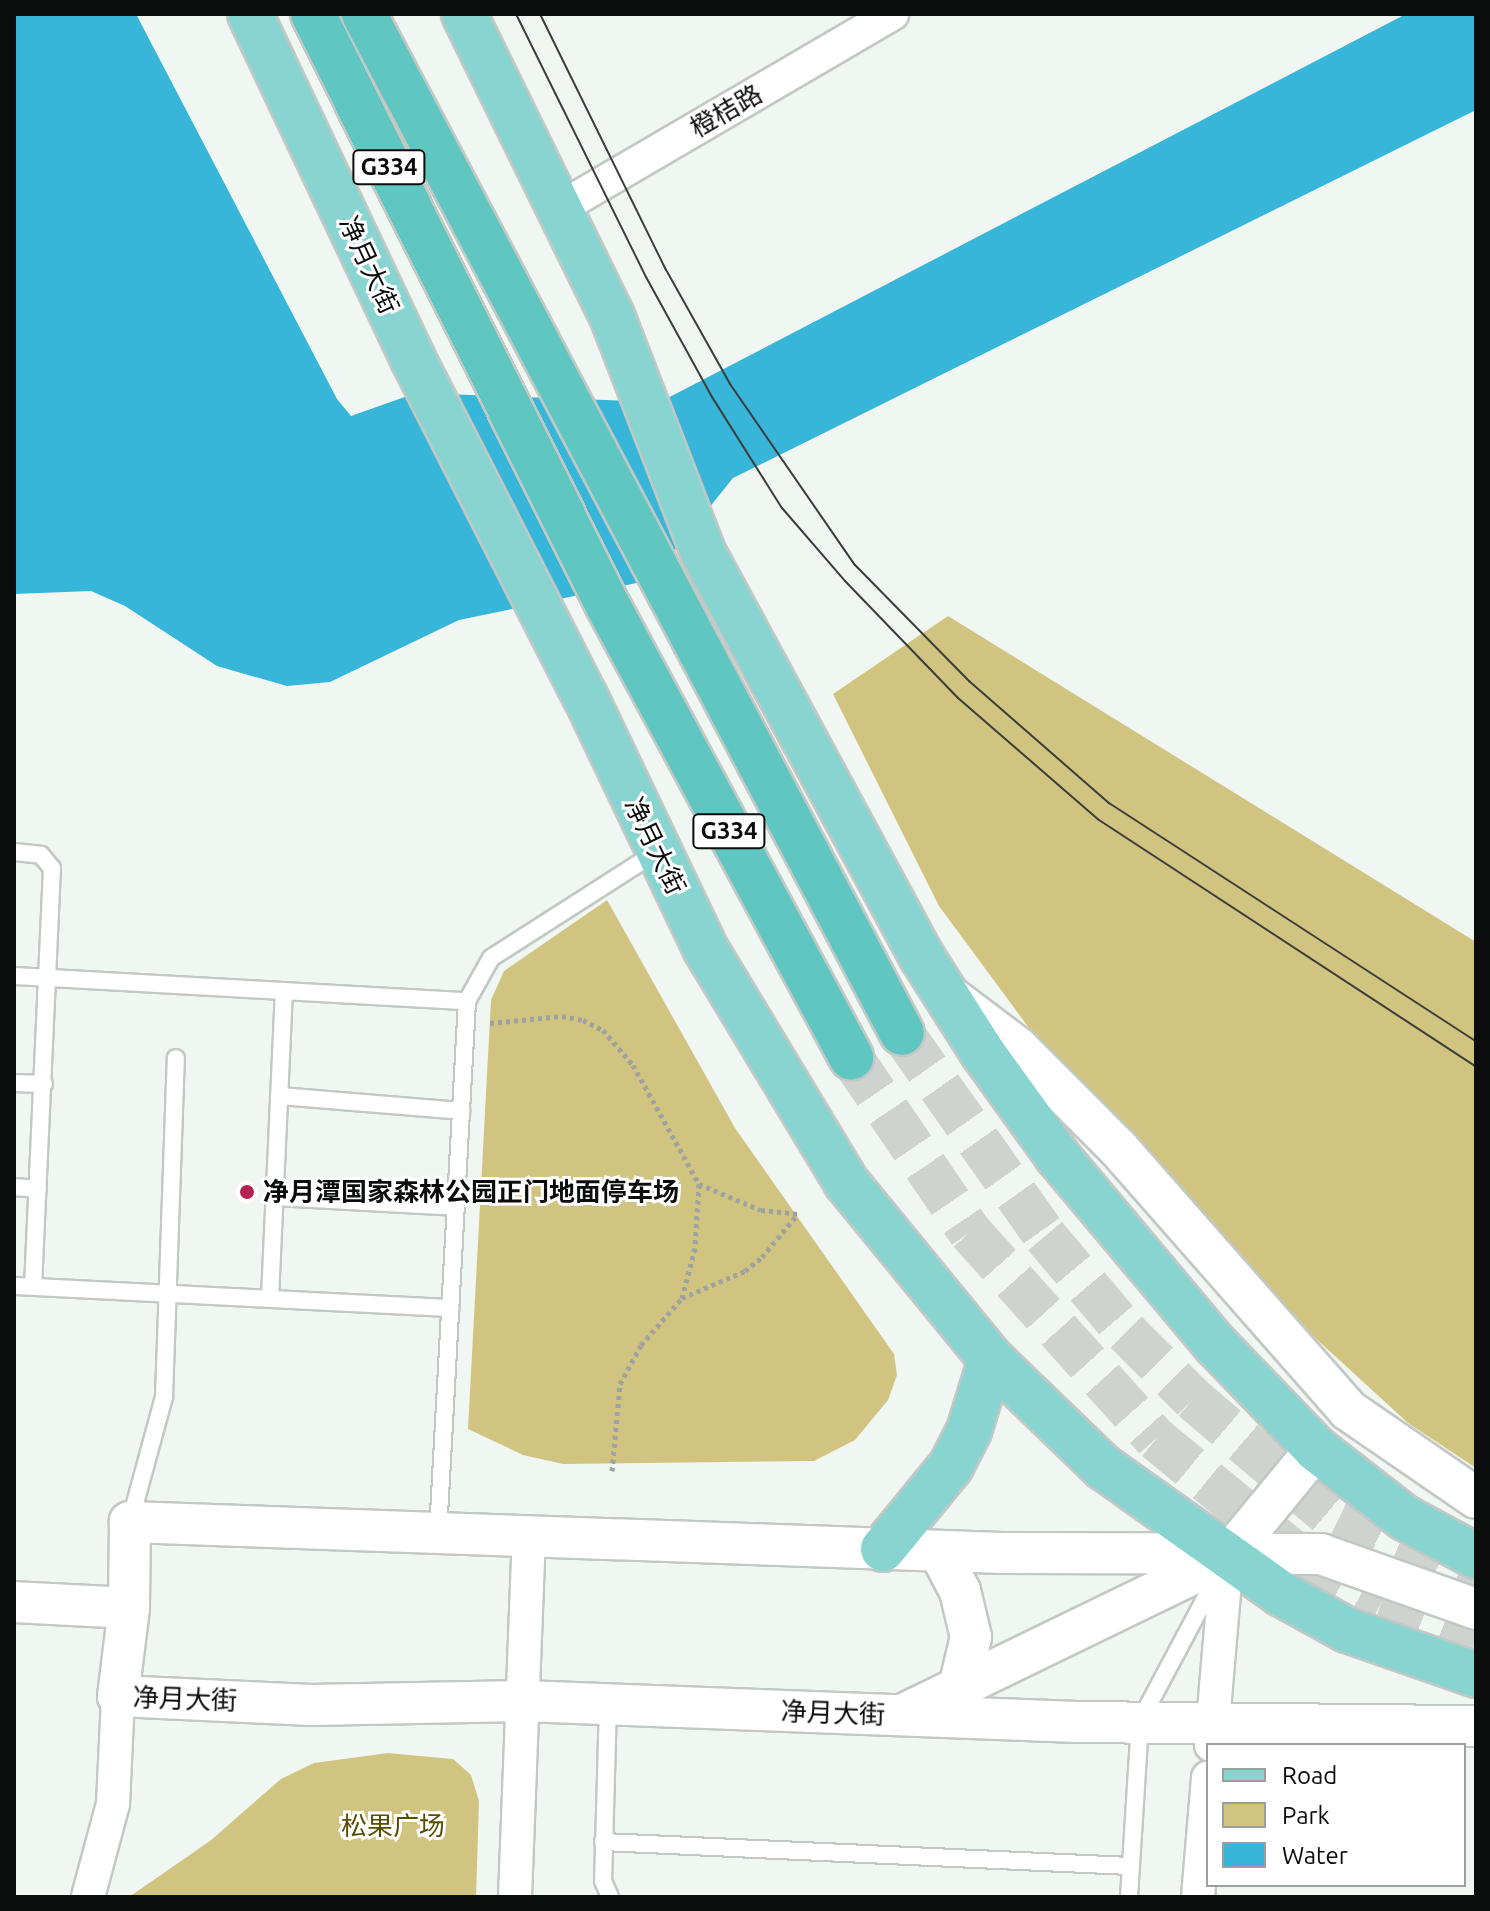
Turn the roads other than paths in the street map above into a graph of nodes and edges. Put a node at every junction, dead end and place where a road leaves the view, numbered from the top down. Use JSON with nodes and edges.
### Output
{"nodes":[{"id":1,"x":250,"y":14,"type":"edge"},
{"id":2,"x":313,"y":14,"type":"edge"},
{"id":3,"x":364,"y":14,"type":"edge"},
{"id":4,"x":464,"y":14,"type":"edge"},
{"id":5,"x":892,"y":14,"type":"edge"},
{"id":6,"x":560,"y":208,"type":"junction"},
{"id":7,"x":14,"y":852,"type":"edge"},
{"id":8,"x":657,"y":852,"type":"junction"},
{"id":9,"x":14,"y":976,"type":"edge"},
{"id":10,"x":50,"y":977,"type":"junction"},
{"id":11,"x":284,"y":991,"type":"junction"},
{"id":12,"x":946,"y":994,"type":"junction"},
{"id":13,"x":467,"y":1001,"type":"junction"},
{"id":14,"x":902,"y":1033,"type":"tunnel mouth"},
{"id":15,"x":851,"y":1057,"type":"tunnel mouth"},
{"id":16,"x":176,"y":1058,"type":"dead end"},
{"id":17,"x":14,"y":1083,"type":"edge"},
{"id":18,"x":44,"y":1084,"type":"junction"},
{"id":19,"x":279,"y":1096,"type":"junction"},
{"id":20,"x":461,"y":1111,"type":"junction"},
{"id":21,"x":14,"y":1187,"type":"edge"},
{"id":22,"x":38,"y":1189,"type":"junction"},
{"id":23,"x":274,"y":1197,"type":"junction"},
{"id":24,"x":456,"y":1207,"type":"junction"},
{"id":25,"x":14,"y":1286,"type":"edge"},
{"id":26,"x":33,"y":1286,"type":"junction"},
{"id":27,"x":167,"y":1293,"type":"junction"},
{"id":28,"x":270,"y":1298,"type":"junction"},
{"id":29,"x":450,"y":1308,"type":"junction"},
{"id":30,"x":991,"y":1359,"type":"junction"},
{"id":31,"x":1316,"y":1449,"type":"junction"},
{"id":32,"x":1476,"y":1498,"type":"edge"},
{"id":33,"x":130,"y":1522,"type":"junction"},
{"id":34,"x":437,"y":1534,"type":"junction"},
{"id":35,"x":529,"y":1538,"type":"junction"},
{"id":36,"x":883,"y":1549,"type":"junction"},
{"id":37,"x":939,"y":1551,"type":"junction"},
{"id":38,"x":1476,"y":1556,"type":"edge"},
{"id":39,"x":1227,"y":1557,"type":"junction"},
{"id":40,"x":14,"y":1602,"type":"edge"},
{"id":41,"x":129,"y":1608,"type":"junction"},
{"id":42,"x":1476,"y":1609,"type":"edge"},
{"id":43,"x":1476,"y":1675,"type":"edge"},
{"id":44,"x":959,"y":1687,"type":"junction"},
{"id":45,"x":118,"y":1696,"type":"junction"},
{"id":46,"x":523,"y":1701,"type":"junction"},
{"id":47,"x":608,"y":1704,"type":"junction"},
{"id":48,"x":901,"y":1716,"type":"junction"},
{"id":49,"x":1140,"y":1721,"type":"junction"},
{"id":50,"x":1476,"y":1726,"type":"edge"},
{"id":51,"x":1212,"y":1733,"type":"edge"},
{"id":52,"x":1206,"y":1801,"type":"edge"},
{"id":53,"x":603,"y":1842,"type":"junction"},
{"id":54,"x":1130,"y":1866,"type":"junction"},
{"id":55,"x":88,"y":1897,"type":"edge"},
{"id":56,"x":515,"y":1897,"type":"edge"},
{"id":57,"x":610,"y":1897,"type":"edge"},
{"id":58,"x":1129,"y":1897,"type":"edge"},
{"id":59,"x":1198,"y":1897,"type":"edge"}],
"edges":[{"from":1,"to":8,"type":"main road","name":"净月大街"},
{"from":2,"to":15,"type":"highway","number":"G334"},
{"from":3,"to":14,"type":"highway","number":"G334"},
{"from":4,"to":6,"type":"main road"},
{"from":5,"to":6,"type":"street","name":"橙桔路"},
{"from":6,"to":12,"type":"main road"},
{"from":7,"to":10,"type":"lane"},
{"from":8,"to":13,"type":"lane"},
{"from":8,"to":30,"type":"main road","name":"净月大街"},
{"from":9,"to":10,"type":"lane"},
{"from":10,"to":11,"type":"lane"},
{"from":10,"to":18,"type":"lane"},
{"from":11,"to":13,"type":"lane"},
{"from":11,"to":19,"type":"lane"},
{"from":12,"to":31,"type":"main road"},
{"from":12,"to":32,"type":"street"},
{"from":13,"to":20,"type":"lane"},
{"from":16,"to":27,"type":"lane"},
{"from":17,"to":18,"type":"lane"},
{"from":18,"to":22,"type":"lane"},
{"from":19,"to":20,"type":"lane"},
{"from":19,"to":23,"type":"lane"},
{"from":20,"to":24,"type":"lane"},
{"from":21,"to":22,"type":"lane"},
{"from":22,"to":26,"type":"lane"},
{"from":23,"to":24,"type":"lane"},
{"from":23,"to":28,"type":"lane"},
{"from":24,"to":29,"type":"lane"},
{"from":25,"to":26,"type":"lane"},
{"from":26,"to":27,"type":"lane"},
{"from":27,"to":28,"type":"lane"},
{"from":27,"to":33,"type":"lane"},
{"from":28,"to":29,"type":"lane"},
{"from":29,"to":34,"type":"lane"},
{"from":30,"to":36,"type":"main road"},
{"from":30,"to":39,"type":"main road","name":"净月大街"},
{"from":31,"to":38,"type":"main road"},
{"from":31,"to":39,"type":"street"},
{"from":33,"to":34,"type":"street"},
{"from":33,"to":41,"type":"street","name":"净月大街"},
{"from":34,"to":35,"type":"street"},
{"from":35,"to":36,"type":"street"},
{"from":35,"to":46,"type":"street"},
{"from":36,"to":37,"type":"street"},
{"from":37,"to":39,"type":"street"},
{"from":37,"to":44,"type":"street"},
{"from":39,"to":42,"type":"street"},
{"from":39,"to":43,"type":"main road","name":"净月大街"},
{"from":39,"to":44,"type":"street"},
{"from":39,"to":49,"type":"lane"},
{"from":39,"to":51,"type":"street"},
{"from":40,"to":41,"type":"street"},
{"from":41,"to":45,"type":"street","name":"净月大街"},
{"from":44,"to":48,"type":"street"},
{"from":45,"to":46,"type":"street","name":"净月大街"},
{"from":45,"to":55,"type":"street"},
{"from":46,"to":47,"type":"street","name":"净月大街"},
{"from":46,"to":56,"type":"street"},
{"from":47,"to":48,"type":"street","name":"净月大街"},
{"from":47,"to":53,"type":"lane"},
{"from":48,"to":49,"type":"street","name":"净月大街"},
{"from":49,"to":51,"type":"street","name":"净月大街"},
{"from":49,"to":54,"type":"lane"},
{"from":50,"to":51,"type":"street","name":"净月大街"},
{"from":52,"to":59,"type":"street"},
{"from":53,"to":54,"type":"lane"},
{"from":53,"to":57,"type":"lane"},
{"from":54,"to":58,"type":"lane"}]}
